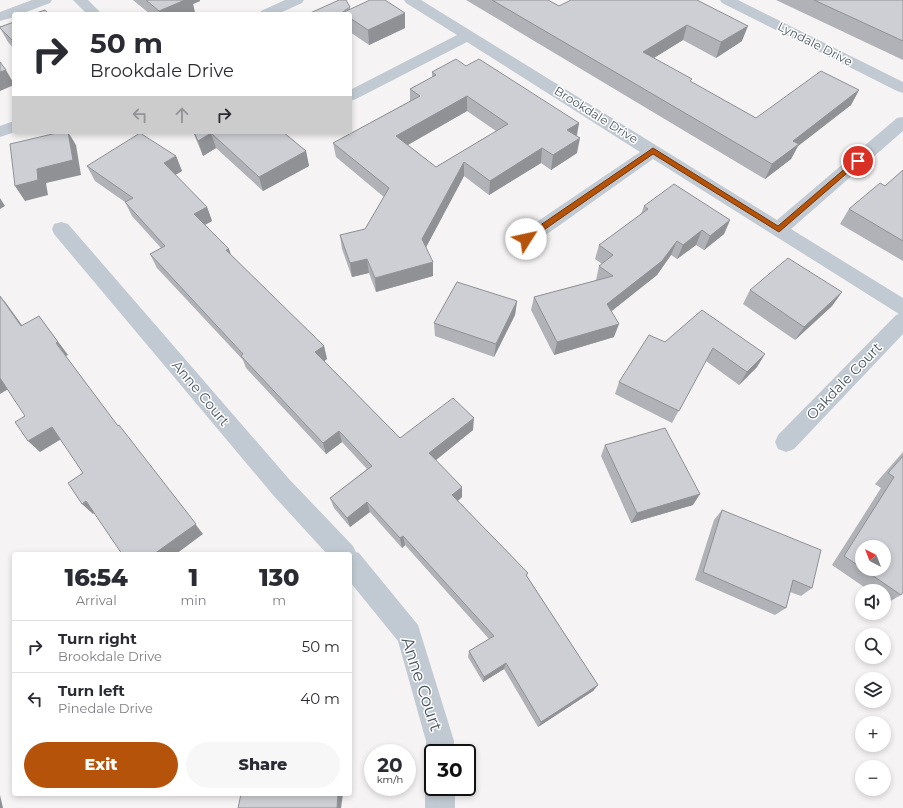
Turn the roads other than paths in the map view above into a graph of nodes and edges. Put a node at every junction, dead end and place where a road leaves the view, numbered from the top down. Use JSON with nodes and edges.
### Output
{"nodes":[{"id":1,"x":45,"y":0,"type":"edge"},
{"id":2,"x":80,"y":0,"type":"edge"},
{"id":3,"x":297,"y":0,"type":"edge"},
{"id":4,"x":411,"y":0,"type":"edge"},
{"id":5,"x":727,"y":0,"type":"edge"},
{"id":6,"x":12,"y":12,"type":"edge"},
{"id":7,"x":13,"y":12,"type":"edge"},
{"id":8,"x":93,"y":12,"type":"edge"},
{"id":9,"x":270,"y":12,"type":"edge"},
{"id":10,"x":0,"y":17,"type":"edge"},
{"id":11,"x":468,"y":35,"type":"junction"},
{"id":12,"x":903,"y":88,"type":"edge"},
{"id":13,"x":352,"y":95,"type":"edge"},
{"id":14,"x":903,"y":122,"type":"edge"},
{"id":15,"x":12,"y":127,"type":"edge"},
{"id":16,"x":0,"y":132,"type":"edge"},
{"id":17,"x":653,"y":151,"type":"junction"},
{"id":18,"x":61,"y":229,"type":"dead end"},
{"id":19,"x":779,"y":230,"type":"junction"},
{"id":20,"x":526,"y":239,"type":"dead end"},
{"id":21,"x":903,"y":308,"type":"edge"},
{"id":22,"x":903,"y":321,"type":"edge"},
{"id":23,"x":786,"y":442,"type":"dead end"},
{"id":24,"x":342,"y":552,"type":"edge"},
{"id":25,"x":352,"y":564,"type":"edge"},
{"id":26,"x":440,"y":744,"type":"edge"},
{"id":27,"x":440,"y":796,"type":"edge"},
{"id":28,"x":440,"y":808,"type":"edge"}],
"edges":[{"from":1,"to":7,"type":"street"},
{"from":2,"to":8,"type":"street"},
{"from":3,"to":9,"type":"street"},
{"from":4,"to":11,"type":"street","name":"Brookdale Drive"},
{"from":5,"to":12,"type":"street","name":"Lyndale Drive"},
{"from":6,"to":10,"type":"street"},
{"from":11,"to":13,"type":"street"},
{"from":11,"to":17,"type":"street","name":"Brookdale Drive"},
{"from":14,"to":19,"type":"street"},
{"from":15,"to":16,"type":"street"},
{"from":17,"to":19,"type":"street","name":"Brookdale Drive"},
{"from":17,"to":20,"type":"street"},
{"from":18,"to":24,"type":"street","name":"Anne Court"},
{"from":19,"to":21,"type":"street","name":"Brookdale Drive"},
{"from":22,"to":23,"type":"street","name":"Oakdale Court"},
{"from":25,"to":26,"type":"street","name":"Anne Court"},
{"from":27,"to":28,"type":"street"}]}
